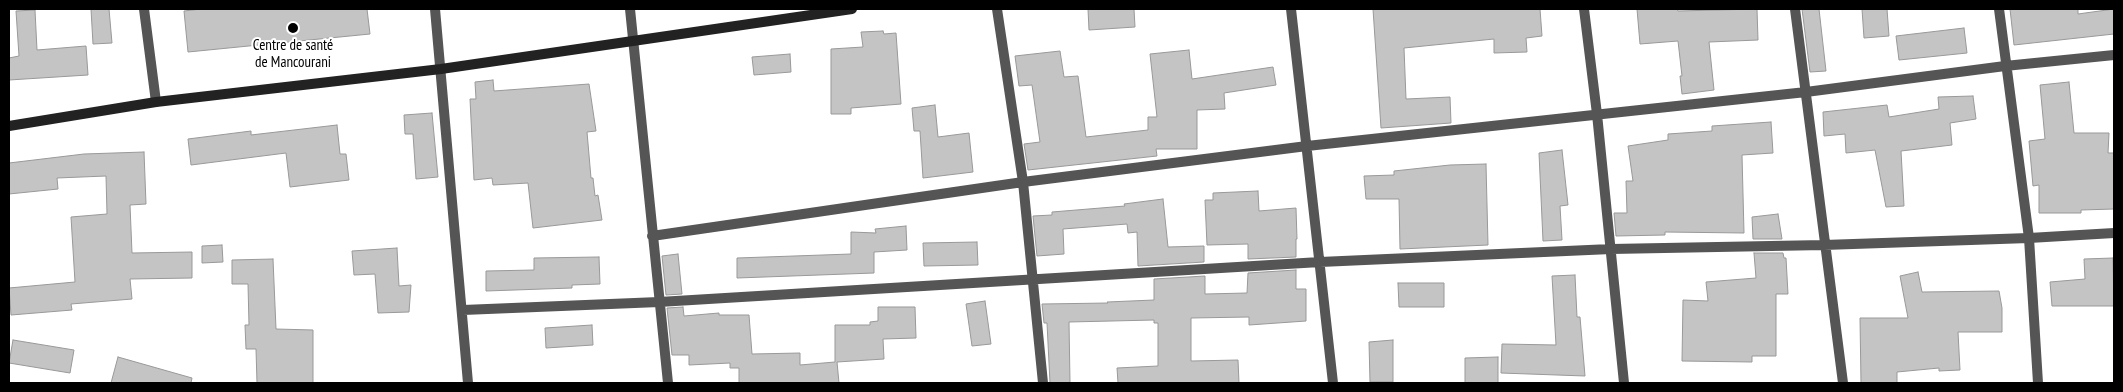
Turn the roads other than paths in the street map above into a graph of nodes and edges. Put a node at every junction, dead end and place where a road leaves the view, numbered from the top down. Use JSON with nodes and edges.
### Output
{"nodes":[{"id":1,"x":144,"y":9,"type":"edge"},
{"id":2,"x":435,"y":9,"type":"edge"},
{"id":3,"x":630,"y":9,"type":"edge"},
{"id":4,"x":852,"y":9,"type":"edge"},
{"id":5,"x":997,"y":9,"type":"edge"},
{"id":6,"x":1291,"y":9,"type":"edge"},
{"id":7,"x":1584,"y":9,"type":"edge"},
{"id":8,"x":1795,"y":9,"type":"edge"},
{"id":9,"x":1999,"y":9,"type":"edge"},
{"id":10,"x":634,"y":41,"type":"junction"},
{"id":11,"x":2114,"y":55,"type":"edge"},
{"id":12,"x":2005,"y":66,"type":"junction"},
{"id":13,"x":440,"y":69,"type":"junction"},
{"id":14,"x":1806,"y":92,"type":"junction"},
{"id":15,"x":156,"y":102,"type":"junction"},
{"id":16,"x":1597,"y":114,"type":"junction"},
{"id":17,"x":9,"y":126,"type":"edge"},
{"id":18,"x":1306,"y":146,"type":"junction"},
{"id":19,"x":1023,"y":182,"type":"junction"},
{"id":20,"x":2114,"y":233,"type":"edge"},
{"id":21,"x":652,"y":236,"type":"junction"},
{"id":22,"x":2029,"y":238,"type":"junction"},
{"id":23,"x":1824,"y":245,"type":"junction"},
{"id":24,"x":1611,"y":249,"type":"junction"},
{"id":25,"x":1320,"y":262,"type":"junction"},
{"id":26,"x":1034,"y":280,"type":"junction"},
{"id":27,"x":659,"y":302,"type":"junction"},
{"id":28,"x":463,"y":310,"type":"junction"},
{"id":29,"x":468,"y":383,"type":"edge"},
{"id":30,"x":668,"y":383,"type":"edge"},
{"id":31,"x":1042,"y":383,"type":"edge"},
{"id":32,"x":1333,"y":383,"type":"edge"},
{"id":33,"x":1624,"y":383,"type":"edge"},
{"id":34,"x":1844,"y":383,"type":"edge"},
{"id":35,"x":2038,"y":383,"type":"edge"}],
"edges":[{"from":1,"to":15,"type":"street"},
{"from":2,"to":13,"type":"street"},
{"from":3,"to":10,"type":"street"},
{"from":4,"to":10,"type":"street"},
{"from":5,"to":19,"type":"street"},
{"from":6,"to":18,"type":"street"},
{"from":7,"to":16,"type":"street"},
{"from":8,"to":14,"type":"street"},
{"from":9,"to":12,"type":"street"},
{"from":10,"to":13,"type":"street"},
{"from":10,"to":21,"type":"street"},
{"from":11,"to":12,"type":"street"},
{"from":12,"to":14,"type":"street"},
{"from":12,"to":22,"type":"street"},
{"from":13,"to":15,"type":"street"},
{"from":13,"to":28,"type":"street"},
{"from":14,"to":16,"type":"street"},
{"from":14,"to":23,"type":"street"},
{"from":15,"to":17,"type":"street"},
{"from":16,"to":18,"type":"street"},
{"from":16,"to":24,"type":"street"},
{"from":18,"to":19,"type":"street"},
{"from":18,"to":25,"type":"street"},
{"from":19,"to":21,"type":"street"},
{"from":19,"to":26,"type":"street"},
{"from":20,"to":22,"type":"street"},
{"from":21,"to":27,"type":"street"},
{"from":22,"to":23,"type":"street"},
{"from":22,"to":35,"type":"street"},
{"from":23,"to":24,"type":"street"},
{"from":23,"to":34,"type":"street"},
{"from":24,"to":25,"type":"street"},
{"from":24,"to":33,"type":"street"},
{"from":25,"to":26,"type":"street"},
{"from":25,"to":32,"type":"street"},
{"from":26,"to":27,"type":"street"},
{"from":26,"to":31,"type":"street"},
{"from":27,"to":28,"type":"street"},
{"from":27,"to":30,"type":"street"},
{"from":28,"to":29,"type":"street"}]}
